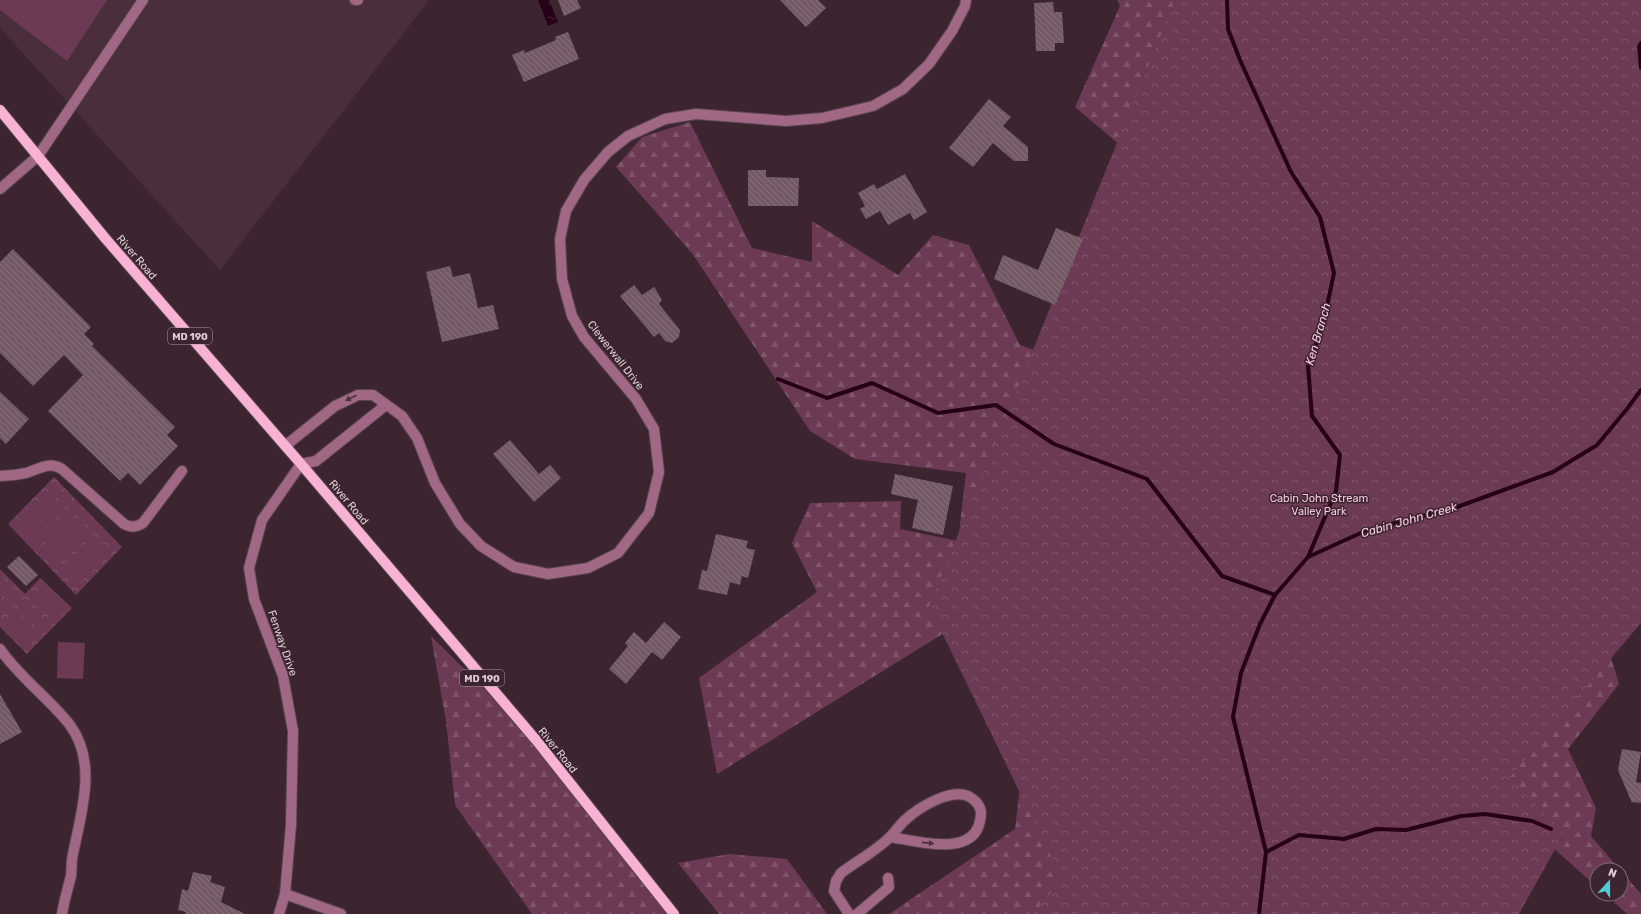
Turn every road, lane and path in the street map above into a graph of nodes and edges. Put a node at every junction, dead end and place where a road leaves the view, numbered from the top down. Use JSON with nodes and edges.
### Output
{"nodes":[{"id":1,"x":143,"y":0,"type":"edge"},
{"id":2,"x":966,"y":0,"type":"edge"},
{"id":3,"x":0,"y":110,"type":"edge"},
{"id":4,"x":38,"y":156,"type":"junction"},
{"id":5,"x":0,"y":189,"type":"edge"},
{"id":6,"x":386,"y":405,"type":"junction"},
{"id":7,"x":285,"y":446,"type":"junction"},
{"id":8,"x":301,"y":464,"type":"junction"},
{"id":9,"x":182,"y":471,"type":"dead end"},
{"id":10,"x":0,"y":476,"type":"edge"},
{"id":11,"x":0,"y":649,"type":"edge"},
{"id":12,"x":890,"y":837,"type":"junction"},
{"id":13,"x":888,"y":878,"type":"dead end"},
{"id":14,"x":285,"y":894,"type":"junction"},
{"id":15,"x":62,"y":914,"type":"edge"},
{"id":16,"x":279,"y":914,"type":"edge"},
{"id":17,"x":341,"y":914,"type":"edge"},
{"id":18,"x":674,"y":914,"type":"edge"},
{"id":19,"x":849,"y":914,"type":"edge"},
{"id":20,"x":858,"y":914,"type":"edge"}],
"edges":[{"from":1,"to":4,"type":"street"},
{"from":2,"to":6,"type":"street","name":"Clewerwall Drive"},
{"from":3,"to":4,"type":"main road","name":"River Road","number":"MD 190"},
{"from":4,"to":5,"type":"street"},
{"from":4,"to":7,"type":"main road","name":"River Road","number":"MD 190"},
{"from":6,"to":7,"type":"street","name":"Clewerwall Drive","one_way":true},
{"from":6,"to":8,"type":"street"},
{"from":7,"to":8,"type":"main road","name":"River Road","number":"MD 190"},
{"from":8,"to":14,"type":"street","name":"Fenway Drive"},
{"from":8,"to":18,"type":"main road","name":"River Road","number":"MD 190"},
{"from":9,"to":10,"type":"street"},
{"from":11,"to":15,"type":"street"},
{"from":12,"to":12,"type":"street","one_way":true},
{"from":12,"to":19,"type":"street"},
{"from":13,"to":20,"type":"street"},
{"from":14,"to":16,"type":"street","name":"Fenway Drive"},
{"from":14,"to":17,"type":"street"}]}
